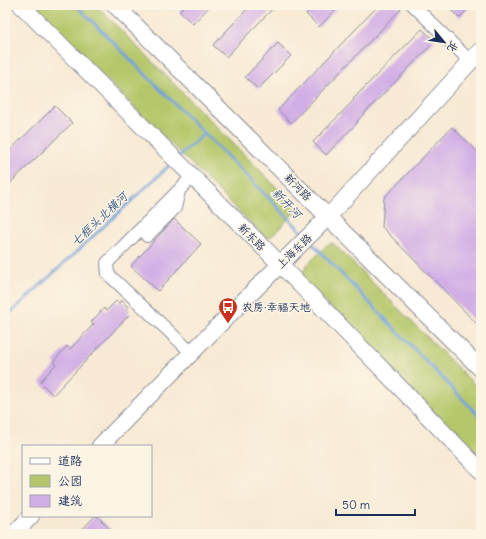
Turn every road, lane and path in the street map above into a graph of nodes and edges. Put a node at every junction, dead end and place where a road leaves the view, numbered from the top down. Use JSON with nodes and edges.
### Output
{"nodes":[{"id":1,"x":21,"y":5,"type":"edge"},
{"id":2,"x":116,"y":5,"type":"edge"},
{"id":3,"x":413,"y":5,"type":"edge"},
{"id":4,"x":476,"y":56,"type":"edge"},
{"id":5,"x":189,"y":174,"type":"junction"},
{"id":6,"x":179,"y":190,"type":"junction"},
{"id":7,"x":328,"y":217,"type":"junction"},
{"id":8,"x":147,"y":236,"type":"dead end"},
{"id":9,"x":280,"y":264,"type":"junction"},
{"id":10,"x":192,"y":353,"type":"junction"},
{"id":11,"x":481,"y":369,"type":"edge"},
{"id":12,"x":101,"y":445,"type":"edge"},
{"id":13,"x":481,"y":471,"type":"edge"},
{"id":14,"x":30,"y":517,"type":"edge"},
{"id":15,"x":14,"y":534,"type":"edge"}],
"edges":[{"from":1,"to":5,"type":"street","name":"新东路"},
{"from":2,"to":7,"type":"street","name":"新河路"},
{"from":3,"to":4,"type":"street"},
{"from":4,"to":7,"type":"street","name":"上海东路"},
{"from":5,"to":6,"type":"street"},
{"from":5,"to":9,"type":"street","name":"新东路"},
{"from":6,"to":8,"type":"street"},
{"from":6,"to":10,"type":"street"},
{"from":7,"to":9,"type":"street","name":"上海东路"},
{"from":7,"to":11,"type":"street","name":"新河路"},
{"from":9,"to":10,"type":"street","name":"上海东路"},
{"from":9,"to":13,"type":"street","name":"新东路"},
{"from":10,"to":12,"type":"street","name":"上海东路"},
{"from":14,"to":15,"type":"street"}]}
